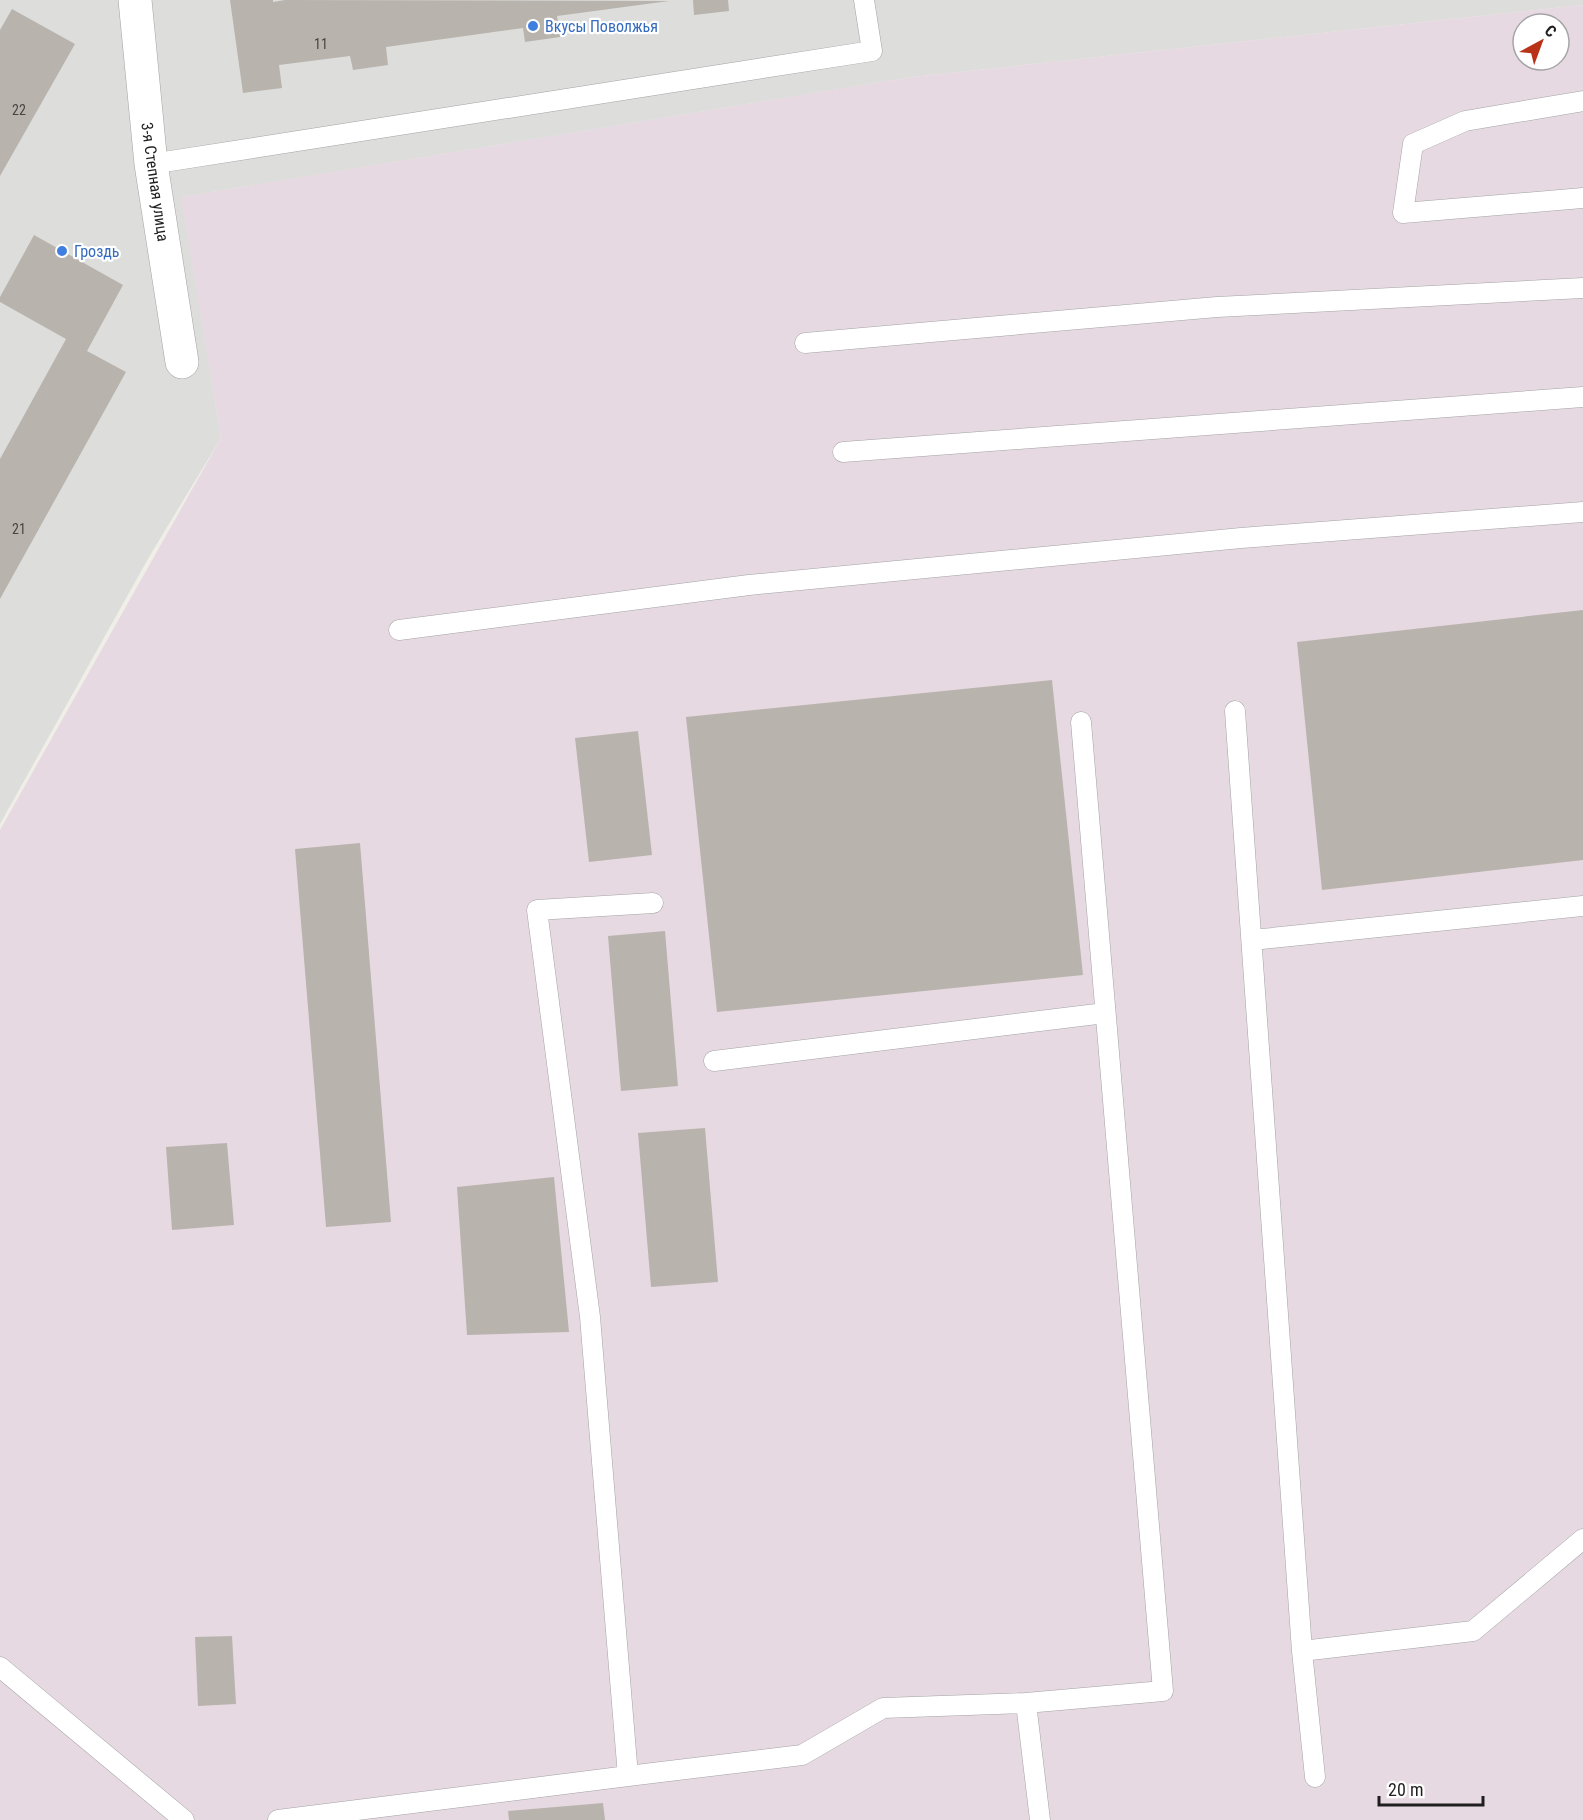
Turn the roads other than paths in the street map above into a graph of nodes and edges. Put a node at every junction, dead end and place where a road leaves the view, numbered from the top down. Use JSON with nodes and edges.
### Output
{"nodes":[{"id":1,"x":135,"y":0,"type":"edge"},
{"id":2,"x":864,"y":0,"type":"edge"},
{"id":3,"x":1583,"y":101,"type":"edge"},
{"id":4,"x":151,"y":164,"type":"junction"},
{"id":5,"x":1583,"y":198,"type":"edge"},
{"id":6,"x":1583,"y":288,"type":"edge"},
{"id":7,"x":805,"y":343,"type":"dead end"},
{"id":8,"x":182,"y":362,"type":"dead end"},
{"id":9,"x":1583,"y":397,"type":"edge"},
{"id":10,"x":843,"y":452,"type":"dead end"},
{"id":11,"x":1583,"y":512,"type":"edge"},
{"id":12,"x":399,"y":630,"type":"dead end"},
{"id":13,"x":1235,"y":711,"type":"dead end"},
{"id":14,"x":1081,"y":722,"type":"dead end"},
{"id":15,"x":653,"y":903,"type":"dead end"},
{"id":16,"x":1583,"y":906,"type":"edge"},
{"id":17,"x":1252,"y":940,"type":"junction"},
{"id":18,"x":1105,"y":1013,"type":"junction"},
{"id":19,"x":714,"y":1061,"type":"dead end"},
{"id":20,"x":1583,"y":1539,"type":"edge"},
{"id":21,"x":1302,"y":1651,"type":"junction"},
{"id":22,"x":0,"y":1667,"type":"edge"},
{"id":23,"x":1026,"y":1703,"type":"junction"},
{"id":24,"x":628,"y":1776,"type":"junction"},
{"id":25,"x":1315,"y":1777,"type":"dead end"},
{"id":26,"x":184,"y":1820,"type":"edge"},
{"id":27,"x":278,"y":1820,"type":"edge"},
{"id":28,"x":1040,"y":1820,"type":"edge"}],
"edges":[{"from":1,"to":4,"type":"street","name":"3-я Степная улица"},
{"from":2,"to":4,"type":"lane"},
{"from":3,"to":5,"type":"lane"},
{"from":4,"to":8,"type":"street","name":"3-я Степная улица"},
{"from":6,"to":7,"type":"lane"},
{"from":9,"to":10,"type":"lane"},
{"from":11,"to":12,"type":"lane"},
{"from":13,"to":17,"type":"lane"},
{"from":14,"to":18,"type":"lane"},
{"from":15,"to":24,"type":"lane"},
{"from":16,"to":17,"type":"lane"},
{"from":17,"to":21,"type":"lane"},
{"from":18,"to":19,"type":"lane"},
{"from":18,"to":23,"type":"lane"},
{"from":20,"to":21,"type":"lane"},
{"from":21,"to":25,"type":"lane"},
{"from":22,"to":26,"type":"lane"},
{"from":23,"to":24,"type":"lane"},
{"from":23,"to":28,"type":"lane"},
{"from":24,"to":27,"type":"lane"}]}
